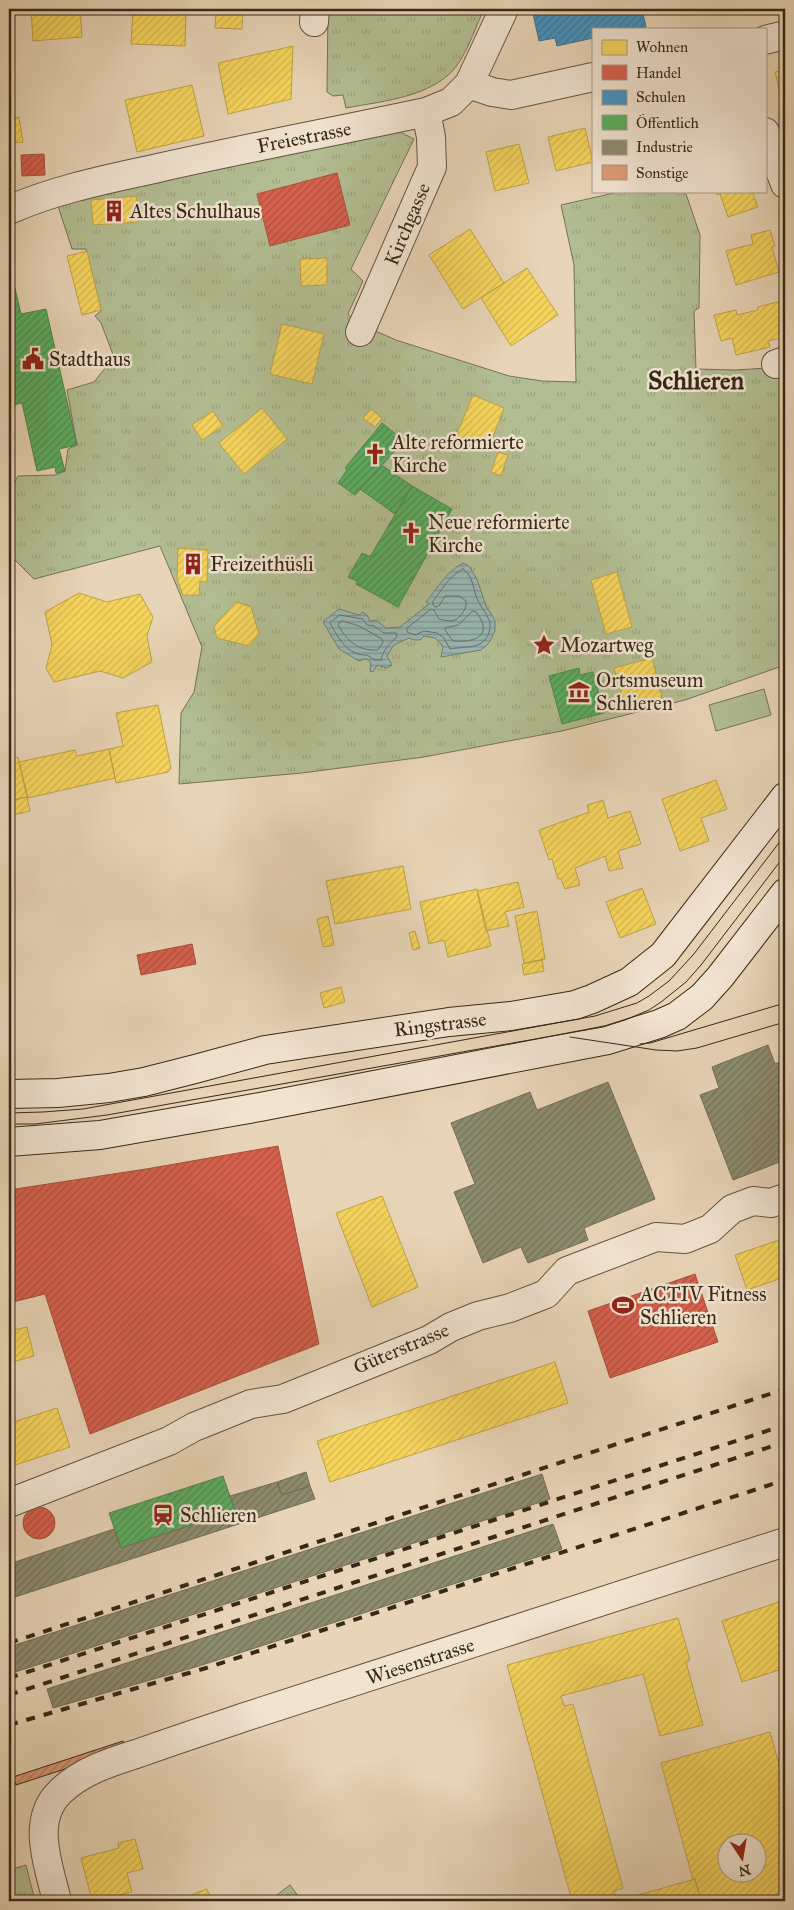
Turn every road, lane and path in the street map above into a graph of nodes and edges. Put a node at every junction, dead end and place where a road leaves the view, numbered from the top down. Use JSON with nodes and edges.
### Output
{"nodes":[{"id":1,"x":504,"y":9,"type":"edge"},
{"id":2,"x":785,"y":35,"type":"edge"},
{"id":3,"x":766,"y":40,"type":"edge"},
{"id":4,"x":592,"y":77,"type":"edge"},
{"id":5,"x":469,"y":84,"type":"junction"},
{"id":6,"x":426,"y":112,"type":"junction"},
{"id":7,"x":766,"y":135,"type":"edge"},
{"id":8,"x":785,"y":184,"type":"edge"},
{"id":9,"x":9,"y":210,"type":"edge"},
{"id":10,"x":360,"y":332,"type":"dead end"},
{"id":11,"x":785,"y":797,"type":"edge"},
{"id":12,"x":785,"y":892,"type":"edge"},
{"id":13,"x":9,"y":1094,"type":"edge"},
{"id":14,"x":9,"y":1142,"type":"edge"},
{"id":15,"x":785,"y":1198,"type":"edge"},
{"id":16,"x":9,"y":1504,"type":"edge"},
{"id":17,"x":785,"y":1542,"type":"edge"},
{"id":18,"x":58,"y":1901,"type":"edge"}],
"edges":[{"from":1,"to":5,"type":"street","name":"Freiestrasse"},
{"from":2,"to":3,"type":"street"},
{"from":4,"to":5,"type":"street"},
{"from":5,"to":6,"type":"street","name":"Freiestrasse"},
{"from":6,"to":9,"type":"street","name":"Freiestrasse"},
{"from":6,"to":10,"type":"street","name":"Kirchgasse"},
{"from":7,"to":8,"type":"street"},
{"from":11,"to":13,"type":"street","name":"Ringstrasse"},
{"from":12,"to":14,"type":"street"},
{"from":15,"to":16,"type":"street","name":"Güterstrasse"},
{"from":17,"to":18,"type":"street","name":"Wiesenstrasse"}]}
